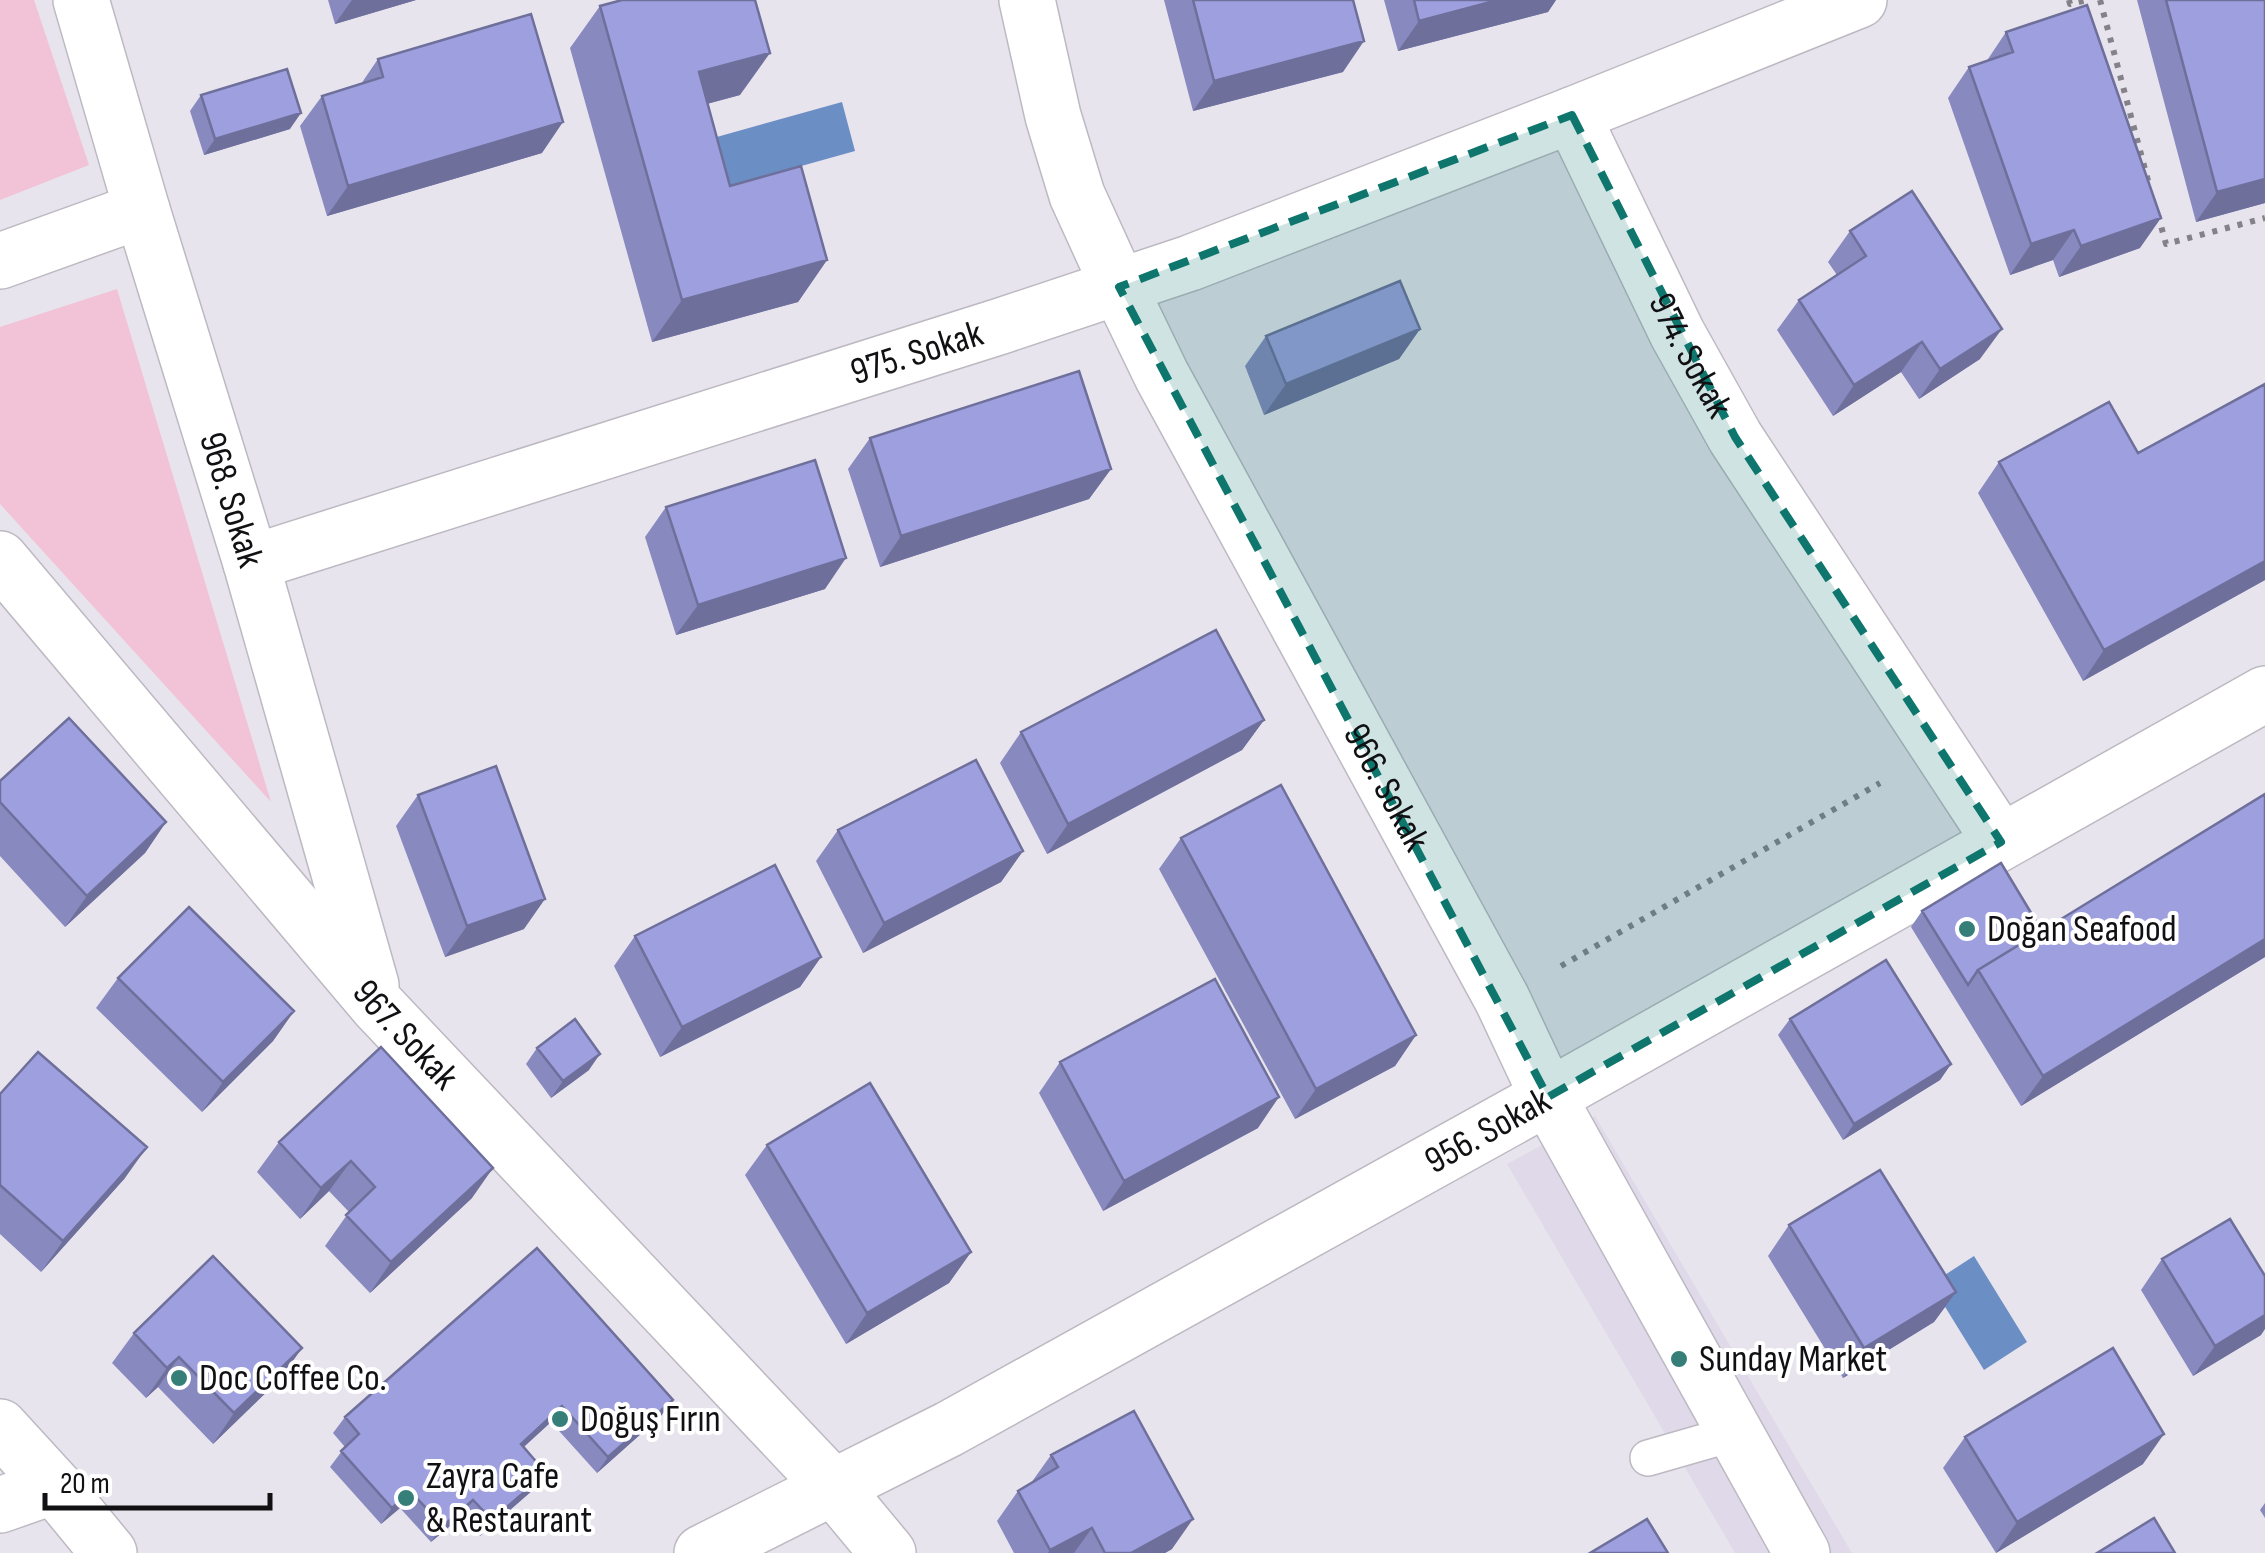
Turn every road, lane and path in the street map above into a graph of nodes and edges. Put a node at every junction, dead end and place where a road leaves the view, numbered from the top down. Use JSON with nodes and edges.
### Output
{"nodes":[{"id":1,"x":81,"y":0,"type":"edge"},
{"id":2,"x":1027,"y":0,"type":"edge"},
{"id":3,"x":2069,"y":0,"type":"edge"},
{"id":4,"x":2088,"y":0,"type":"edge"},
{"id":5,"x":2100,"y":0,"type":"edge"},
{"id":6,"x":1850,"y":1,"type":"edge"},
{"id":7,"x":1572,"y":115,"type":"junction"},
{"id":8,"x":2150,"y":188,"type":"edge"},
{"id":9,"x":2156,"y":207,"type":"edge"},
{"id":10,"x":142,"y":210,"type":"junction"},
{"id":11,"x":2265,"y":218,"type":"edge"},
{"id":12,"x":0,"y":261,"type":"edge"},
{"id":13,"x":1119,"y":287,"type":"junction"},
{"id":14,"x":0,"y":559,"type":"edge"},
{"id":15,"x":251,"y":563,"type":"junction"},
{"id":16,"x":2265,"y":694,"type":"edge"},
{"id":17,"x":1940,"y":749,"type":"junction"},
{"id":18,"x":2000,"y":842,"type":"junction"},
{"id":19,"x":1502,"y":999,"type":"junction"},
{"id":20,"x":377,"y":1004,"type":"junction"},
{"id":21,"x":1548,"y":1097,"type":"junction"},
{"id":22,"x":0,"y":1427,"type":"edge"},
{"id":23,"x":1735,"y":1433,"type":"junction"},
{"id":24,"x":1648,"y":1458,"type":"dead end"},
{"id":25,"x":54,"y":1486,"type":"junction"},
{"id":26,"x":834,"y":1488,"type":"junction"},
{"id":27,"x":0,"y":1505,"type":"edge"},
{"id":28,"x":109,"y":1553,"type":"edge"},
{"id":29,"x":702,"y":1553,"type":"edge"},
{"id":30,"x":888,"y":1553,"type":"edge"},
{"id":31,"x":1802,"y":1553,"type":"edge"}],
"edges":[{"from":1,"to":10,"type":"street","name":"968. Sokak"},
{"from":2,"to":13,"type":"street","name":"966. Sokak"},
{"from":3,"to":4,"type":"path"},
{"from":5,"to":8,"type":"path"},
{"from":6,"to":7,"type":"street"},
{"from":7,"to":13,"type":"street","name":"975. Sokak"},
{"from":7,"to":17,"type":"street","name":"974. Sokak"},
{"from":9,"to":11,"type":"path"},
{"from":10,"to":12,"type":"street"},
{"from":10,"to":15,"type":"street","name":"968. Sokak"},
{"from":13,"to":15,"type":"street","name":"975. Sokak"},
{"from":13,"to":19,"type":"street","name":"966. Sokak"},
{"from":14,"to":20,"type":"street","name":"967. Sokak"},
{"from":15,"to":20,"type":"street","name":"968. Sokak"},
{"from":16,"to":18,"type":"street","name":"956. Sokak"},
{"from":17,"to":18,"type":"street","name":"974. Sokak"},
{"from":17,"to":19,"type":"path"},
{"from":18,"to":21,"type":"street","name":"956. Sokak"},
{"from":19,"to":21,"type":"street","name":"966. Sokak"},
{"from":20,"to":26,"type":"street","name":"967. Sokak"},
{"from":21,"to":23,"type":"street","name":"966. Sokak"},
{"from":21,"to":26,"type":"street","name":"956. Sokak"},
{"from":22,"to":25,"type":"street"},
{"from":23,"to":24,"type":"lane"},
{"from":23,"to":31,"type":"street","name":"966. Sokak"},
{"from":25,"to":27,"type":"street"},
{"from":25,"to":28,"type":"street"},
{"from":26,"to":29,"type":"street","name":"956. Sokak"},
{"from":26,"to":30,"type":"street","name":"967. Sokak"}]}
